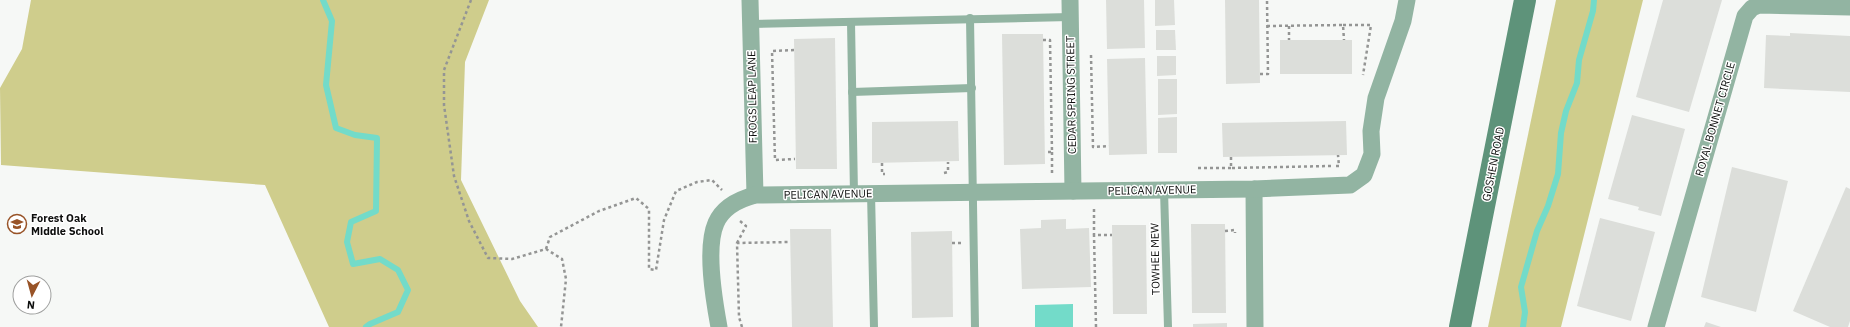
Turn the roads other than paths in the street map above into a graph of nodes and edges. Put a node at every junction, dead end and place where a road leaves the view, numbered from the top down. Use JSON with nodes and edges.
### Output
{"nodes":[{"id":1,"x":750,"y":0,"type":"edge"},
{"id":2,"x":1070,"y":0,"type":"edge"},
{"id":3,"x":1407,"y":0,"type":"edge"},
{"id":4,"x":1525,"y":0,"type":"edge"},
{"id":5,"x":1850,"y":7,"type":"edge"},
{"id":6,"x":970,"y":18,"type":"junction"},
{"id":7,"x":1070,"y":18,"type":"junction"},
{"id":8,"x":851,"y":22,"type":"junction"},
{"id":9,"x":750,"y":24,"type":"junction"},
{"id":10,"x":972,"y":88,"type":"junction"},
{"id":11,"x":852,"y":92,"type":"junction"},
{"id":12,"x":1254,"y":189,"type":"junction"},
{"id":13,"x":1164,"y":190,"type":"junction"},
{"id":14,"x":1072,"y":191,"type":"junction"},
{"id":15,"x":973,"y":192,"type":"junction"},
{"id":16,"x":871,"y":193,"type":"junction"},
{"id":17,"x":854,"y":194,"type":"junction"},
{"id":18,"x":755,"y":195,"type":"junction"},
{"id":19,"x":719,"y":327,"type":"edge"},
{"id":20,"x":874,"y":327,"type":"edge"},
{"id":21,"x":975,"y":327,"type":"edge"},
{"id":22,"x":1168,"y":327,"type":"edge"},
{"id":23,"x":1255,"y":327,"type":"edge"},
{"id":24,"x":1460,"y":327,"type":"edge"},
{"id":25,"x":1656,"y":327,"type":"edge"}],
"edges":[{"from":1,"to":9,"type":"street","name":"FROGS LEAP LANE"},
{"from":2,"to":7,"type":"street","name":"CEDAR SPRING STREET"},
{"from":3,"to":12,"type":"street","name":"PELICAN AVENUE"},
{"from":4,"to":24,"type":"street","name":"GOSHEN ROAD"},
{"from":5,"to":25,"type":"street","name":"ROYAL BONNET CIRCLE"},
{"from":6,"to":7,"type":"lane"},
{"from":6,"to":8,"type":"lane"},
{"from":6,"to":10,"type":"lane"},
{"from":7,"to":14,"type":"street","name":"CEDAR SPRING STREET"},
{"from":8,"to":9,"type":"lane"},
{"from":8,"to":11,"type":"lane"},
{"from":9,"to":18,"type":"street","name":"FROGS LEAP LANE"},
{"from":10,"to":11,"type":"lane"},
{"from":10,"to":15,"type":"lane"},
{"from":11,"to":17,"type":"lane"},
{"from":12,"to":13,"type":"street","name":"PELICAN AVENUE"},
{"from":12,"to":23,"type":"street"},
{"from":13,"to":14,"type":"street","name":"PELICAN AVENUE"},
{"from":13,"to":22,"type":"lane","name":"TOWHEE MEW"},
{"from":14,"to":15,"type":"street","name":"PELICAN AVENUE"},
{"from":15,"to":16,"type":"street","name":"PELICAN AVENUE"},
{"from":15,"to":21,"type":"lane"},
{"from":16,"to":17,"type":"street","name":"PELICAN AVENUE"},
{"from":16,"to":20,"type":"lane"},
{"from":17,"to":18,"type":"street","name":"PELICAN AVENUE"},
{"from":18,"to":19,"type":"street","name":"PELICAN AVENUE"}]}
